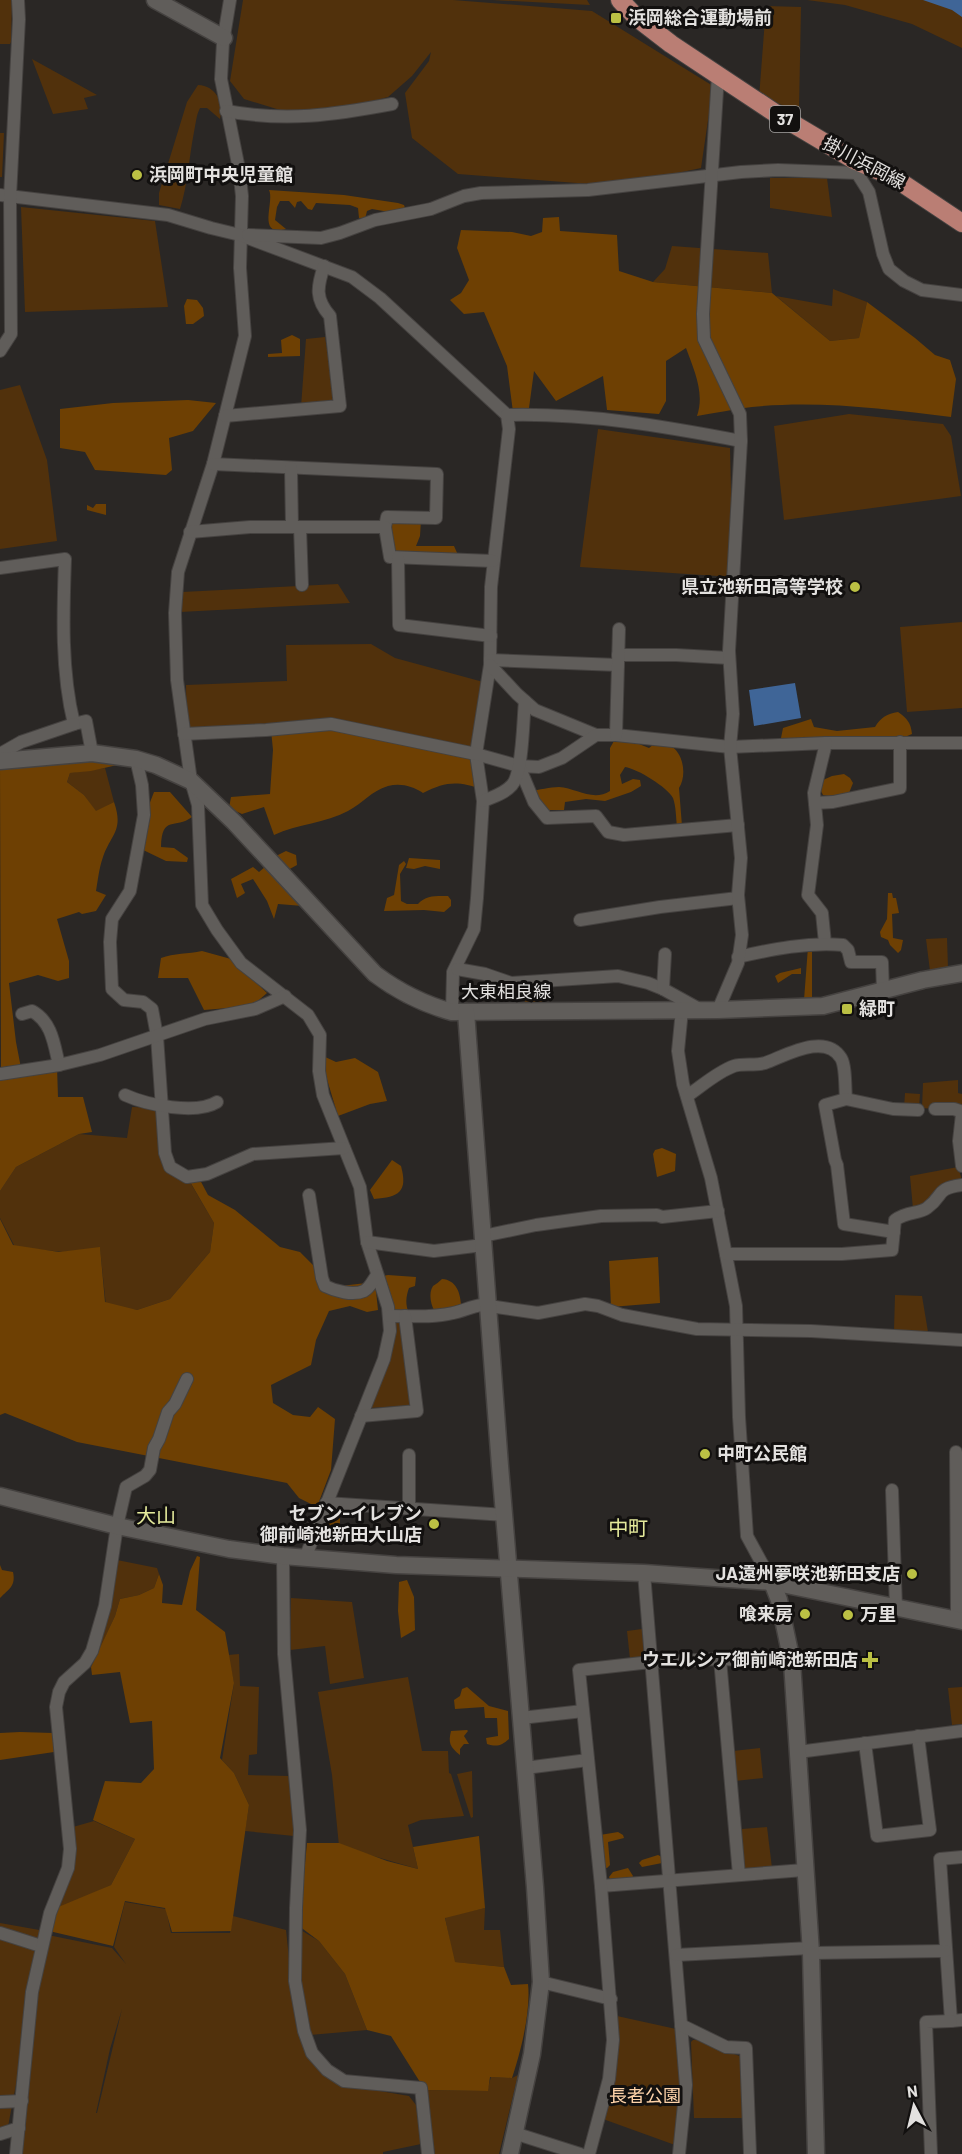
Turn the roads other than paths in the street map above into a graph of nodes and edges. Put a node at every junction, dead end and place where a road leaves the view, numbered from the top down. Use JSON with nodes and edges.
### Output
{"nodes":[{"id":1,"x":18,"y":0,"type":"edge"},
{"id":2,"x":155,"y":0,"type":"edge"},
{"id":3,"x":230,"y":0,"type":"edge"},
{"id":4,"x":620,"y":0,"type":"edge"},
{"id":5,"x":224,"y":38,"type":"junction"},
{"id":6,"x":718,"y":75,"type":"junction"},
{"id":7,"x":392,"y":104,"type":"dead end"},
{"id":8,"x":226,"y":111,"type":"junction"},
{"id":9,"x":0,"y":120,"type":"edge"},
{"id":10,"x":14,"y":121,"type":"junction"},
{"id":11,"x":856,"y":167,"type":"junction"},
{"id":12,"x":711,"y":174,"type":"junction"},
{"id":13,"x":5,"y":196,"type":"edge"},
{"id":14,"x":962,"y":223,"type":"edge"},
{"id":15,"x":240,"y":235,"type":"junction"},
{"id":16,"x":324,"y":266,"type":"junction"},
{"id":17,"x":5,"y":267,"type":"edge"},
{"id":18,"x":962,"y":295,"type":"edge"},
{"id":19,"x":0,"y":351,"type":"edge"},
{"id":20,"x":225,"y":416,"type":"junction"},
{"id":21,"x":507,"y":416,"type":"junction"},
{"id":22,"x":741,"y":441,"type":"junction"},
{"id":23,"x":213,"y":464,"type":"junction"},
{"id":24,"x":291,"y":468,"type":"junction"},
{"id":25,"x":296,"y":527,"type":"junction"},
{"id":26,"x":385,"y":527,"type":"junction"},
{"id":27,"x":190,"y":532,"type":"junction"},
{"id":28,"x":398,"y":558,"type":"junction"},
{"id":29,"x":493,"y":561,"type":"junction"},
{"id":30,"x":0,"y":568,"type":"edge"},
{"id":31,"x":302,"y":585,"type":"dead end"},
{"id":32,"x":619,"y":629,"type":"dead end"},
{"id":33,"x":491,"y":636,"type":"junction"},
{"id":34,"x":729,"y":658,"type":"junction"},
{"id":35,"x":618,"y":660,"type":"junction"},
{"id":36,"x":490,"y":663,"type":"junction"},
{"id":37,"x":525,"y":701,"type":"junction"},
{"id":38,"x":74,"y":724,"type":"junction"},
{"id":39,"x":183,"y":734,"type":"junction"},
{"id":40,"x":596,"y":735,"type":"junction"},
{"id":41,"x":616,"y":735,"type":"junction"},
{"id":42,"x":900,"y":742,"type":"junction"},
{"id":43,"x":826,"y":743,"type":"junction"},
{"id":44,"x":962,"y":743,"type":"edge"},
{"id":45,"x":730,"y":747,"type":"junction"},
{"id":46,"x":92,"y":753,"type":"junction"},
{"id":47,"x":0,"y":754,"type":"edge"},
{"id":48,"x":476,"y":754,"type":"junction"},
{"id":49,"x":136,"y":759,"type":"junction"},
{"id":50,"x":0,"y":761,"type":"edge"},
{"id":51,"x":519,"y":766,"type":"junction"},
{"id":52,"x":191,"y":780,"type":"junction"},
{"id":53,"x":483,"y":801,"type":"junction"},
{"id":54,"x":815,"y":803,"type":"junction"},
{"id":55,"x":738,"y":825,"type":"junction"},
{"id":56,"x":738,"y":898,"type":"junction"},
{"id":57,"x":580,"y":920,"type":"dead end"},
{"id":58,"x":825,"y":943,"type":"junction"},
{"id":59,"x":665,"y":954,"type":"dead end"},
{"id":60,"x":738,"y":957,"type":"junction"},
{"id":61,"x":457,"y":969,"type":"junction"},
{"id":62,"x":962,"y":973,"type":"edge"},
{"id":63,"x":663,"y":989,"type":"junction"},
{"id":64,"x":883,"y":991,"type":"junction"},
{"id":65,"x":285,"y":996,"type":"junction"},
{"id":66,"x":682,"y":1010,"type":"junction"},
{"id":67,"x":710,"y":1010,"type":"junction"},
{"id":68,"x":459,"y":1012,"type":"junction"},
{"id":69,"x":22,"y":1014,"type":"dead end"},
{"id":70,"x":157,"y":1036,"type":"junction"},
{"id":71,"x":59,"y":1065,"type":"junction"},
{"id":72,"x":0,"y":1074,"type":"edge"},
{"id":73,"x":125,"y":1095,"type":"dead end"},
{"id":74,"x":687,"y":1096,"type":"junction"},
{"id":75,"x":846,"y":1099,"type":"junction"},
{"id":76,"x":217,"y":1102,"type":"dead end"},
{"id":77,"x":162,"y":1104,"type":"junction"},
{"id":78,"x":935,"y":1109,"type":"dead end"},
{"id":79,"x":918,"y":1110,"type":"dead end"},
{"id":80,"x":344,"y":1148,"type":"junction"},
{"id":81,"x":962,"y":1166,"type":"edge"},
{"id":82,"x":962,"y":1185,"type":"edge"},
{"id":83,"x":309,"y":1195,"type":"dead end"},
{"id":84,"x":718,"y":1211,"type":"junction"},
{"id":85,"x":894,"y":1232,"type":"junction"},
{"id":86,"x":483,"y":1241,"type":"junction"},
{"id":87,"x":367,"y":1242,"type":"junction"},
{"id":88,"x":726,"y":1254,"type":"junction"},
{"id":89,"x":377,"y":1275,"type":"junction"},
{"id":90,"x":488,"y":1306,"type":"junction"},
{"id":91,"x":389,"y":1316,"type":"junction"},
{"id":92,"x":405,"y":1316,"type":"junction"},
{"id":93,"x":738,"y":1329,"type":"junction"},
{"id":94,"x":962,"y":1340,"type":"edge"},
{"id":95,"x":188,"y":1379,"type":"dead end"},
{"id":96,"x":361,"y":1416,"type":"junction"},
{"id":97,"x":956,"y":1452,"type":"dead end"},
{"id":98,"x":409,"y":1455,"type":"dead end"},
{"id":99,"x":892,"y":1490,"type":"dead end"},
{"id":100,"x":0,"y":1496,"type":"edge"},
{"id":101,"x":326,"y":1503,"type":"junction"},
{"id":102,"x":409,"y":1508,"type":"junction"},
{"id":103,"x":505,"y":1515,"type":"junction"},
{"id":104,"x":117,"y":1526,"type":"junction"},
{"id":105,"x":283,"y":1556,"type":"junction"},
{"id":106,"x":305,"y":1558,"type":"junction"},
{"id":107,"x":509,"y":1569,"type":"junction"},
{"id":108,"x":644,"y":1574,"type":"junction"},
{"id":109,"x":772,"y":1582,"type":"junction"},
{"id":110,"x":896,"y":1608,"type":"junction"},
{"id":111,"x":959,"y":1620,"type":"edge"},
{"id":112,"x":720,"y":1659,"type":"junction"},
{"id":113,"x":651,"y":1662,"type":"junction"},
{"id":114,"x":792,"y":1662,"type":"junction"},
{"id":115,"x":583,"y":1711,"type":"junction"},
{"id":116,"x":521,"y":1718,"type":"junction"},
{"id":117,"x":962,"y":1731,"type":"edge"},
{"id":118,"x":918,"y":1736,"type":"junction"},
{"id":119,"x":865,"y":1743,"type":"junction"},
{"id":120,"x":798,"y":1752,"type":"junction"},
{"id":121,"x":588,"y":1760,"type":"junction"},
{"id":122,"x":525,"y":1768,"type":"junction"},
{"id":123,"x":962,"y":1857,"type":"edge"},
{"id":124,"x":804,"y":1870,"type":"junction"},
{"id":125,"x":739,"y":1875,"type":"junction"},
{"id":126,"x":669,"y":1880,"type":"junction"},
{"id":127,"x":601,"y":1886,"type":"junction"},
{"id":128,"x":0,"y":1933,"type":"edge"},
{"id":129,"x":41,"y":1946,"type":"junction"},
{"id":130,"x":811,"y":1950,"type":"junction"},
{"id":131,"x":945,"y":1951,"type":"junction"},
{"id":132,"x":676,"y":1955,"type":"junction"},
{"id":133,"x":541,"y":1982,"type":"junction"},
{"id":134,"x":611,"y":1999,"type":"junction"},
{"id":135,"x":957,"y":2021,"type":"edge"},
{"id":136,"x":681,"y":2025,"type":"junction"},
{"id":137,"x":0,"y":2102,"type":"edge"},
{"id":138,"x":22,"y":2102,"type":"junction"},
{"id":139,"x":20,"y":2128,"type":"junction"},
{"id":140,"x":514,"y":2133,"type":"junction"},
{"id":141,"x":0,"y":2134,"type":"edge"},
{"id":142,"x":16,"y":2154,"type":"edge"},
{"id":143,"x":428,"y":2154,"type":"edge"},
{"id":144,"x":510,"y":2154,"type":"edge"},
{"id":145,"x":579,"y":2154,"type":"edge"},
{"id":146,"x":589,"y":2154,"type":"edge"},
{"id":147,"x":679,"y":2154,"type":"edge"},
{"id":148,"x":750,"y":2154,"type":"edge"},
{"id":149,"x":816,"y":2154,"type":"edge"},
{"id":150,"x":931,"y":2154,"type":"edge"}],
"edges":[{"from":1,"to":10,"type":"street"},
{"from":2,"to":5,"type":"street"},
{"from":3,"to":5,"type":"street"},
{"from":4,"to":6,"type":"main road","name":"掛川浜岡線","number":"37"},
{"from":5,"to":8,"type":"street"},
{"from":6,"to":11,"type":"main road","name":"掛川浜岡線","number":"37"},
{"from":6,"to":12,"type":"street"},
{"from":7,"to":8,"type":"street"},
{"from":8,"to":15,"type":"street"},
{"from":9,"to":10,"type":"street"},
{"from":10,"to":13,"type":"street"},
{"from":11,"to":12,"type":"street"},
{"from":11,"to":14,"type":"main road","name":"掛川浜岡線","number":"37"},
{"from":11,"to":18,"type":"street"},
{"from":12,"to":15,"type":"street"},
{"from":12,"to":22,"type":"street"},
{"from":13,"to":15,"type":"street"},
{"from":13,"to":17,"type":"street"},
{"from":15,"to":16,"type":"street"},
{"from":15,"to":20,"type":"street"},
{"from":16,"to":20,"type":"street"},
{"from":16,"to":21,"type":"street"},
{"from":17,"to":19,"type":"street"},
{"from":20,"to":23,"type":"street"},
{"from":21,"to":22,"type":"street"},
{"from":21,"to":29,"type":"street"},
{"from":22,"to":34,"type":"street"},
{"from":23,"to":24,"type":"street"},
{"from":23,"to":27,"type":"street"},
{"from":24,"to":25,"type":"street"},
{"from":24,"to":26,"type":"street"},
{"from":25,"to":26,"type":"street"},
{"from":25,"to":27,"type":"street"},
{"from":25,"to":31,"type":"street"},
{"from":26,"to":28,"type":"street"},
{"from":27,"to":39,"type":"street"},
{"from":28,"to":29,"type":"street"},
{"from":28,"to":33,"type":"street"},
{"from":29,"to":33,"type":"street"},
{"from":30,"to":38,"type":"street"},
{"from":32,"to":35,"type":"street"},
{"from":33,"to":36,"type":"street"},
{"from":34,"to":35,"type":"street"},
{"from":34,"to":45,"type":"street"},
{"from":35,"to":36,"type":"street"},
{"from":35,"to":41,"type":"street"},
{"from":36,"to":37,"type":"street"},
{"from":36,"to":48,"type":"street"},
{"from":37,"to":40,"type":"street"},
{"from":37,"to":51,"type":"street"},
{"from":38,"to":46,"type":"street"},
{"from":38,"to":47,"type":"street"},
{"from":39,"to":48,"type":"street"},
{"from":39,"to":52,"type":"street"},
{"from":40,"to":41,"type":"street"},
{"from":40,"to":51,"type":"street"},
{"from":41,"to":45,"type":"street"},
{"from":42,"to":43,"type":"street"},
{"from":42,"to":44,"type":"street"},
{"from":42,"to":54,"type":"street"},
{"from":43,"to":45,"type":"street"},
{"from":43,"to":54,"type":"street"},
{"from":45,"to":55,"type":"street"},
{"from":46,"to":49,"type":"street","name":"大東相良線"},
{"from":46,"to":50,"type":"street","name":"大東相良線"},
{"from":48,"to":51,"type":"street"},
{"from":48,"to":53,"type":"street"},
{"from":49,"to":52,"type":"street","name":"大東相良線"},
{"from":49,"to":70,"type":"street"},
{"from":51,"to":53,"type":"street"},
{"from":51,"to":55,"type":"street"},
{"from":52,"to":65,"type":"street"},
{"from":52,"to":68,"type":"street","name":"大東相良線"},
{"from":53,"to":61,"type":"street"},
{"from":54,"to":58,"type":"street"},
{"from":55,"to":56,"type":"street"},
{"from":56,"to":57,"type":"street"},
{"from":56,"to":60,"type":"street"},
{"from":58,"to":60,"type":"street"},
{"from":58,"to":64,"type":"street"},
{"from":59,"to":63,"type":"street"},
{"from":60,"to":67,"type":"street"},
{"from":61,"to":63,"type":"street"},
{"from":61,"to":68,"type":"street"},
{"from":62,"to":64,"type":"street","name":"大東相良線"},
{"from":63,"to":67,"type":"street"},
{"from":64,"to":67,"type":"street","name":"大東相良線"},
{"from":65,"to":70,"type":"street"},
{"from":65,"to":80,"type":"street"},
{"from":66,"to":67,"type":"street","name":"大東相良線"},
{"from":66,"to":68,"type":"street","name":"大東相良線"},
{"from":66,"to":74,"type":"street"},
{"from":68,"to":86,"type":"street"},
{"from":69,"to":71,"type":"street"},
{"from":70,"to":71,"type":"street"},
{"from":70,"to":77,"type":"street"},
{"from":71,"to":72,"type":"street"},
{"from":73,"to":77,"type":"street"},
{"from":74,"to":75,"type":"street"},
{"from":74,"to":84,"type":"street"},
{"from":75,"to":79,"type":"street"},
{"from":75,"to":85,"type":"street"},
{"from":76,"to":77,"type":"street"},
{"from":77,"to":80,"type":"street"},
{"from":78,"to":81,"type":"street"},
{"from":80,"to":87,"type":"street"},
{"from":82,"to":85,"type":"street"},
{"from":83,"to":89,"type":"street"},
{"from":84,"to":86,"type":"street"},
{"from":84,"to":88,"type":"street"},
{"from":85,"to":88,"type":"street"},
{"from":86,"to":87,"type":"street"},
{"from":86,"to":90,"type":"street"},
{"from":87,"to":89,"type":"street"},
{"from":88,"to":93,"type":"street"},
{"from":89,"to":91,"type":"street"},
{"from":90,"to":92,"type":"street"},
{"from":90,"to":93,"type":"street"},
{"from":90,"to":103,"type":"street"},
{"from":91,"to":92,"type":"street"},
{"from":91,"to":96,"type":"street"},
{"from":92,"to":96,"type":"street"},
{"from":93,"to":94,"type":"street"},
{"from":93,"to":109,"type":"street"},
{"from":95,"to":104,"type":"street"},
{"from":96,"to":101,"type":"street"},
{"from":97,"to":111,"type":"street"},
{"from":98,"to":102,"type":"street"},
{"from":99,"to":110,"type":"street"},
{"from":100,"to":104,"type":"street"},
{"from":101,"to":102,"type":"street"},
{"from":101,"to":106,"type":"street"},
{"from":102,"to":103,"type":"street"},
{"from":103,"to":107,"type":"street"},
{"from":104,"to":105,"type":"street"},
{"from":104,"to":129,"type":"street"},
{"from":105,"to":106,"type":"street"},
{"from":105,"to":143,"type":"street"},
{"from":106,"to":107,"type":"street"},
{"from":107,"to":108,"type":"street"},
{"from":107,"to":116,"type":"street"},
{"from":108,"to":109,"type":"street"},
{"from":108,"to":113,"type":"street"},
{"from":109,"to":110,"type":"street"},
{"from":109,"to":114,"type":"street"},
{"from":110,"to":111,"type":"street"},
{"from":112,"to":113,"type":"street"},
{"from":112,"to":114,"type":"street"},
{"from":112,"to":125,"type":"street"},
{"from":113,"to":115,"type":"street"},
{"from":113,"to":126,"type":"street"},
{"from":114,"to":120,"type":"street"},
{"from":115,"to":116,"type":"street"},
{"from":115,"to":121,"type":"street"},
{"from":116,"to":122,"type":"street"},
{"from":117,"to":118,"type":"street"},
{"from":118,"to":119,"type":"street"},
{"from":118,"to":119,"type":"street"},
{"from":119,"to":120,"type":"street"},
{"from":120,"to":124,"type":"street"},
{"from":121,"to":122,"type":"street"},
{"from":121,"to":127,"type":"street"},
{"from":122,"to":133,"type":"street"},
{"from":123,"to":131,"type":"street"},
{"from":124,"to":125,"type":"street"},
{"from":124,"to":130,"type":"street"},
{"from":125,"to":126,"type":"street"},
{"from":126,"to":127,"type":"street"},
{"from":126,"to":132,"type":"street"},
{"from":127,"to":134,"type":"street"},
{"from":128,"to":129,"type":"street"},
{"from":129,"to":138,"type":"street"},
{"from":130,"to":131,"type":"street"},
{"from":130,"to":132,"type":"street"},
{"from":130,"to":149,"type":"street"},
{"from":131,"to":135,"type":"street"},
{"from":132,"to":136,"type":"street"},
{"from":133,"to":134,"type":"street"},
{"from":133,"to":140,"type":"street"},
{"from":134,"to":146,"type":"street"},
{"from":135,"to":150,"type":"street"},
{"from":136,"to":147,"type":"street"},
{"from":136,"to":148,"type":"street"},
{"from":137,"to":138,"type":"street"},
{"from":138,"to":139,"type":"street"},
{"from":139,"to":141,"type":"street"},
{"from":139,"to":142,"type":"street"},
{"from":140,"to":144,"type":"street"},
{"from":140,"to":145,"type":"street"}]}
